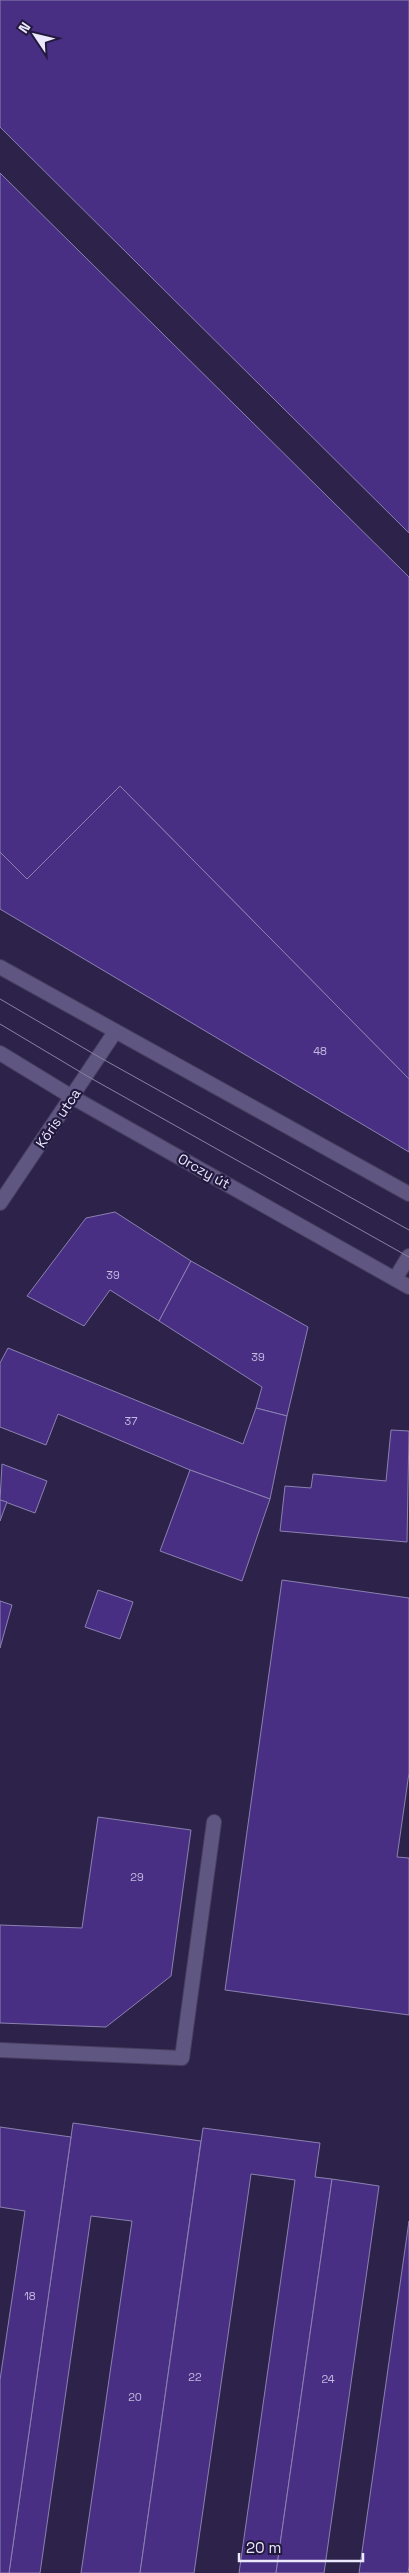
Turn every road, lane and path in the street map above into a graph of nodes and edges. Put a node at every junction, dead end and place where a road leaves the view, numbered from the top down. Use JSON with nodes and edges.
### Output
{"nodes":[{"id":1,"x":0,"y":967,"type":"edge"},
{"id":2,"x":115,"y":1032,"type":"junction"},
{"id":3,"x":0,"y":1053,"type":"edge"},
{"id":4,"x":72,"y":1097,"type":"junction"},
{"id":5,"x":409,"y":1194,"type":"edge"},
{"id":6,"x":0,"y":1202,"type":"edge"},
{"id":7,"x":409,"y":1256,"type":"edge"},
{"id":8,"x":395,"y":1279,"type":"junction"},
{"id":9,"x":409,"y":1287,"type":"edge"},
{"id":10,"x":214,"y":1822,"type":"dead end"},
{"id":11,"x":0,"y":2050,"type":"edge"}],
"edges":[{"from":1,"to":2,"type":"street"},
{"from":2,"to":4,"type":"street","name":"Kőris utca"},
{"from":2,"to":5,"type":"street"},
{"from":3,"to":4,"type":"street","name":"Orczy út"},
{"from":4,"to":6,"type":"street","name":"Kőris utca"},
{"from":4,"to":8,"type":"street","name":"Orczy út"},
{"from":7,"to":8,"type":"street"},
{"from":8,"to":9,"type":"street","name":"Orczy út"},
{"from":10,"to":11,"type":"street"}]}
